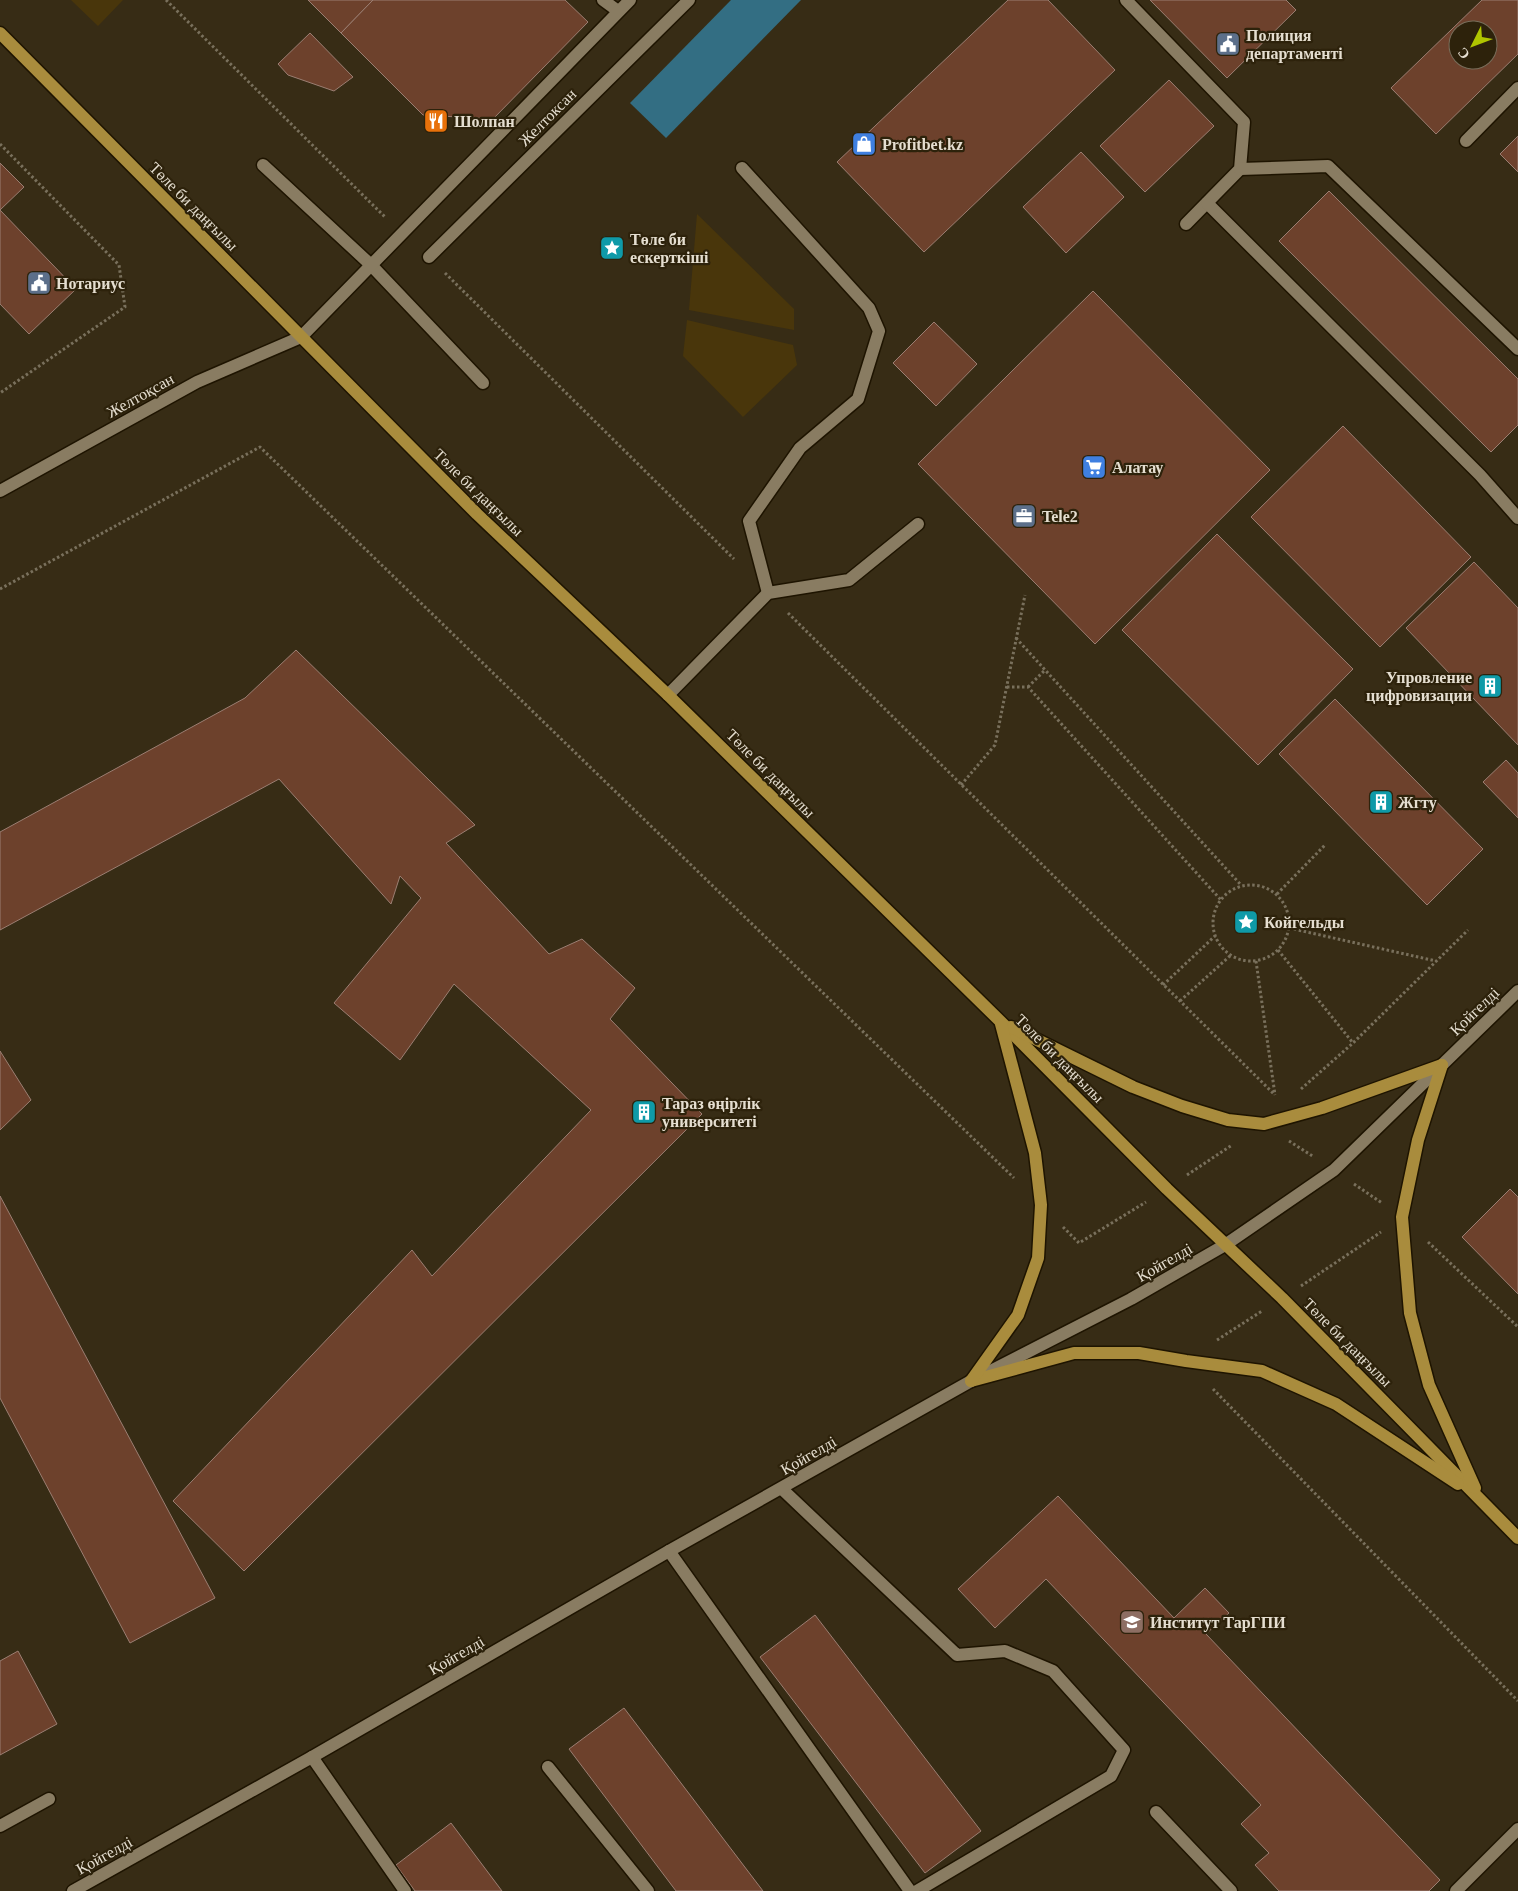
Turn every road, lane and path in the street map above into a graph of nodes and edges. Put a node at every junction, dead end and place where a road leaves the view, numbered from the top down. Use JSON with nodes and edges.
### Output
{"nodes":[{"id":1,"x":166,"y":0,"type":"edge"},
{"id":2,"x":603,"y":0,"type":"edge"},
{"id":3,"x":630,"y":0,"type":"edge"},
{"id":4,"x":688,"y":0,"type":"edge"},
{"id":5,"x":1126,"y":0,"type":"edge"},
{"id":6,"x":618,"y":12,"type":"junction"},
{"id":7,"x":0,"y":33,"type":"edge"},
{"id":8,"x":1518,"y":88,"type":"edge"},
{"id":9,"x":1466,"y":141,"type":"dead end"},
{"id":10,"x":0,"y":144,"type":"edge"},
{"id":11,"x":263,"y":165,"type":"dead end"},
{"id":12,"x":742,"y":168,"type":"dead end"},
{"id":13,"x":1240,"y":169,"type":"junction"},
{"id":14,"x":1207,"y":203,"type":"junction"},
{"id":15,"x":389,"y":221,"type":"dead end"},
{"id":16,"x":1186,"y":224,"type":"dead end"},
{"id":17,"x":429,"y":257,"type":"joint"},
{"id":18,"x":372,"y":265,"type":"junction"},
{"id":19,"x":301,"y":337,"type":"junction"},
{"id":20,"x":1518,"y":349,"type":"edge"},
{"id":21,"x":482,"y":383,"type":"dead end"},
{"id":22,"x":0,"y":393,"type":"edge"},
{"id":23,"x":0,"y":491,"type":"edge"},
{"id":24,"x":1518,"y":518,"type":"edge"},
{"id":25,"x":918,"y":524,"type":"dead end"},
{"id":26,"x":740,"y":565,"type":"dead end"},
{"id":27,"x":0,"y":589,"type":"edge"},
{"id":28,"x":768,"y":593,"type":"junction"},
{"id":29,"x":1025,"y":595,"type":"dead end"},
{"id":30,"x":1016,"y":638,"type":"junction"},
{"id":31,"x":1044,"y":671,"type":"junction"},
{"id":32,"x":1006,"y":687,"type":"junction"},
{"id":33,"x":1028,"y":687,"type":"junction"},
{"id":34,"x":668,"y":695,"type":"junction"},
{"id":35,"x":961,"y":785,"type":"junction"},
{"id":36,"x":1326,"y":844,"type":"dead end"},
{"id":37,"x":1241,"y":886,"type":"junction"},
{"id":38,"x":1277,"y":894,"type":"junction"},
{"id":39,"x":1221,"y":900,"type":"junction"},
{"id":40,"x":1289,"y":928,"type":"junction"},
{"id":41,"x":1468,"y":930,"type":"dead end"},
{"id":42,"x":1216,"y":936,"type":"junction"},
{"id":43,"x":1278,"y":950,"type":"junction"},
{"id":44,"x":1232,"y":955,"type":"junction"},
{"id":45,"x":1256,"y":961,"type":"junction"},
{"id":46,"x":1436,"y":961,"type":"junction"},
{"id":47,"x":1163,"y":985,"type":"junction"},
{"id":48,"x":1518,"y":992,"type":"edge"},
{"id":49,"x":1180,"y":1001,"type":"junction"},
{"id":50,"x":1001,"y":1022,"type":"junction"},
{"id":51,"x":1353,"y":1042,"type":"junction"},
{"id":52,"x":1442,"y":1064,"type":"junction"},
{"id":53,"x":1294,"y":1094,"type":"dead end"},
{"id":54,"x":1275,"y":1095,"type":"junction"},
{"id":55,"x":1281,"y":1098,"type":"dead end"},
{"id":56,"x":1264,"y":1124,"type":"junction"},
{"id":57,"x":1334,"y":1170,"type":"junction"},
{"id":58,"x":1041,"y":1205,"type":"junction"},
{"id":59,"x":1402,"y":1217,"type":"junction"},
{"id":60,"x":1079,"y":1243,"type":"dead end"},
{"id":61,"x":1225,"y":1245,"type":"junction"},
{"id":62,"x":1518,"y":1327,"type":"edge"},
{"id":63,"x":1186,"y":1361,"type":"junction"},
{"id":64,"x":971,"y":1381,"type":"junction"},
{"id":65,"x":782,"y":1489,"type":"junction"},
{"id":66,"x":1479,"y":1497,"type":"junction"},
{"id":67,"x":1518,"y":1538,"type":"edge"},
{"id":68,"x":669,"y":1551,"type":"junction"},
{"id":69,"x":1518,"y":1701,"type":"edge"},
{"id":70,"x":312,"y":1757,"type":"junction"},
{"id":71,"x":548,"y":1767,"type":"dead end"},
{"id":72,"x":49,"y":1799,"type":"dead end"},
{"id":73,"x":1156,"y":1812,"type":"dead end"},
{"id":74,"x":0,"y":1826,"type":"edge"},
{"id":75,"x":1518,"y":1829,"type":"edge"},
{"id":76,"x":73,"y":1891,"type":"edge"},
{"id":77,"x":405,"y":1891,"type":"edge"},
{"id":78,"x":648,"y":1891,"type":"edge"},
{"id":79,"x":910,"y":1891,"type":"edge"},
{"id":80,"x":917,"y":1891,"type":"edge"},
{"id":81,"x":1230,"y":1891,"type":"edge"},
{"id":82,"x":1456,"y":1891,"type":"edge"}],
"edges":[{"from":1,"to":15,"type":"path"},
{"from":2,"to":6,"type":"street"},
{"from":3,"to":6,"type":"street"},
{"from":4,"to":17,"type":"street","name":"Желтоксан"},
{"from":5,"to":13,"type":"street"},
{"from":6,"to":18,"type":"street"},
{"from":7,"to":19,"type":"main road","name":"Төле би даңғылы"},
{"from":8,"to":9,"type":"street"},
{"from":10,"to":22,"type":"path"},
{"from":11,"to":18,"type":"street"},
{"from":12,"to":28,"type":"street"},
{"from":13,"to":14,"type":"street"},
{"from":13,"to":20,"type":"street"},
{"from":14,"to":16,"type":"street"},
{"from":14,"to":24,"type":"street"},
{"from":17,"to":26,"type":"path"},
{"from":18,"to":19,"type":"street"},
{"from":18,"to":21,"type":"street"},
{"from":19,"to":23,"type":"street","name":"Желтоқсан"},
{"from":19,"to":34,"type":"main road","name":"Төле би даңғылы"},
{"from":25,"to":28,"type":"street"},
{"from":27,"to":58,"type":"path"},
{"from":28,"to":34,"type":"street"},
{"from":28,"to":35,"type":"path"},
{"from":29,"to":30,"type":"path"},
{"from":30,"to":31,"type":"path"},
{"from":30,"to":32,"type":"path"},
{"from":31,"to":33,"type":"path"},
{"from":31,"to":37,"type":"path"},
{"from":32,"to":33,"type":"path"},
{"from":32,"to":35,"type":"path"},
{"from":33,"to":39,"type":"path"},
{"from":34,"to":50,"type":"main road","name":"Төле би даңғылы"},
{"from":35,"to":47,"type":"path"},
{"from":36,"to":38,"type":"path"},
{"from":37,"to":38,"type":"path"},
{"from":37,"to":39,"type":"path"},
{"from":38,"to":40,"type":"path"},
{"from":39,"to":42,"type":"path"},
{"from":40,"to":43,"type":"path"},
{"from":40,"to":46,"type":"path"},
{"from":41,"to":46,"type":"path"},
{"from":42,"to":44,"type":"path"},
{"from":42,"to":47,"type":"path"},
{"from":43,"to":45,"type":"path"},
{"from":43,"to":51,"type":"path"},
{"from":44,"to":45,"type":"path"},
{"from":44,"to":49,"type":"path"},
{"from":45,"to":54,"type":"path"},
{"from":46,"to":51,"type":"path"},
{"from":47,"to":49,"type":"path"},
{"from":48,"to":52,"type":"street","name":"Қойгелді"},
{"from":49,"to":54,"type":"path"},
{"from":50,"to":56,"type":"main road"},
{"from":50,"to":58,"type":"main road"},
{"from":50,"to":61,"type":"main road","name":"Төле би даңғылы"},
{"from":51,"to":53,"type":"path"},
{"from":52,"to":56,"type":"main road"},
{"from":52,"to":57,"type":"street","name":"Қойгелді"},
{"from":52,"to":59,"type":"main road"},
{"from":54,"to":55,"type":"path"},
{"from":56,"to":57,"type":"path"},
{"from":57,"to":59,"type":"path"},
{"from":57,"to":61,"type":"street","name":"Қойгелді"},
{"from":58,"to":60,"type":"path"},
{"from":58,"to":64,"type":"main road"},
{"from":59,"to":62,"type":"path"},
{"from":59,"to":66,"type":"main road"},
{"from":61,"to":64,"type":"street","name":"Қойгелді"},
{"from":61,"to":66,"type":"main road","name":"Төле би даңғылы"},
{"from":63,"to":64,"type":"main road"},
{"from":63,"to":66,"type":"main road"},
{"from":63,"to":69,"type":"path"},
{"from":64,"to":65,"type":"street","name":"Қойгелді"},
{"from":65,"to":68,"type":"street","name":"Қойгелді"},
{"from":65,"to":80,"type":"street"},
{"from":66,"to":67,"type":"main road","name":"Төле би даңғылы"},
{"from":68,"to":70,"type":"street","name":"Қойгелді"},
{"from":68,"to":79,"type":"street"},
{"from":70,"to":76,"type":"street","name":"Қойгелді"},
{"from":70,"to":77,"type":"street"},
{"from":71,"to":78,"type":"street"},
{"from":72,"to":74,"type":"street"},
{"from":73,"to":81,"type":"street"},
{"from":75,"to":82,"type":"street"}]}
